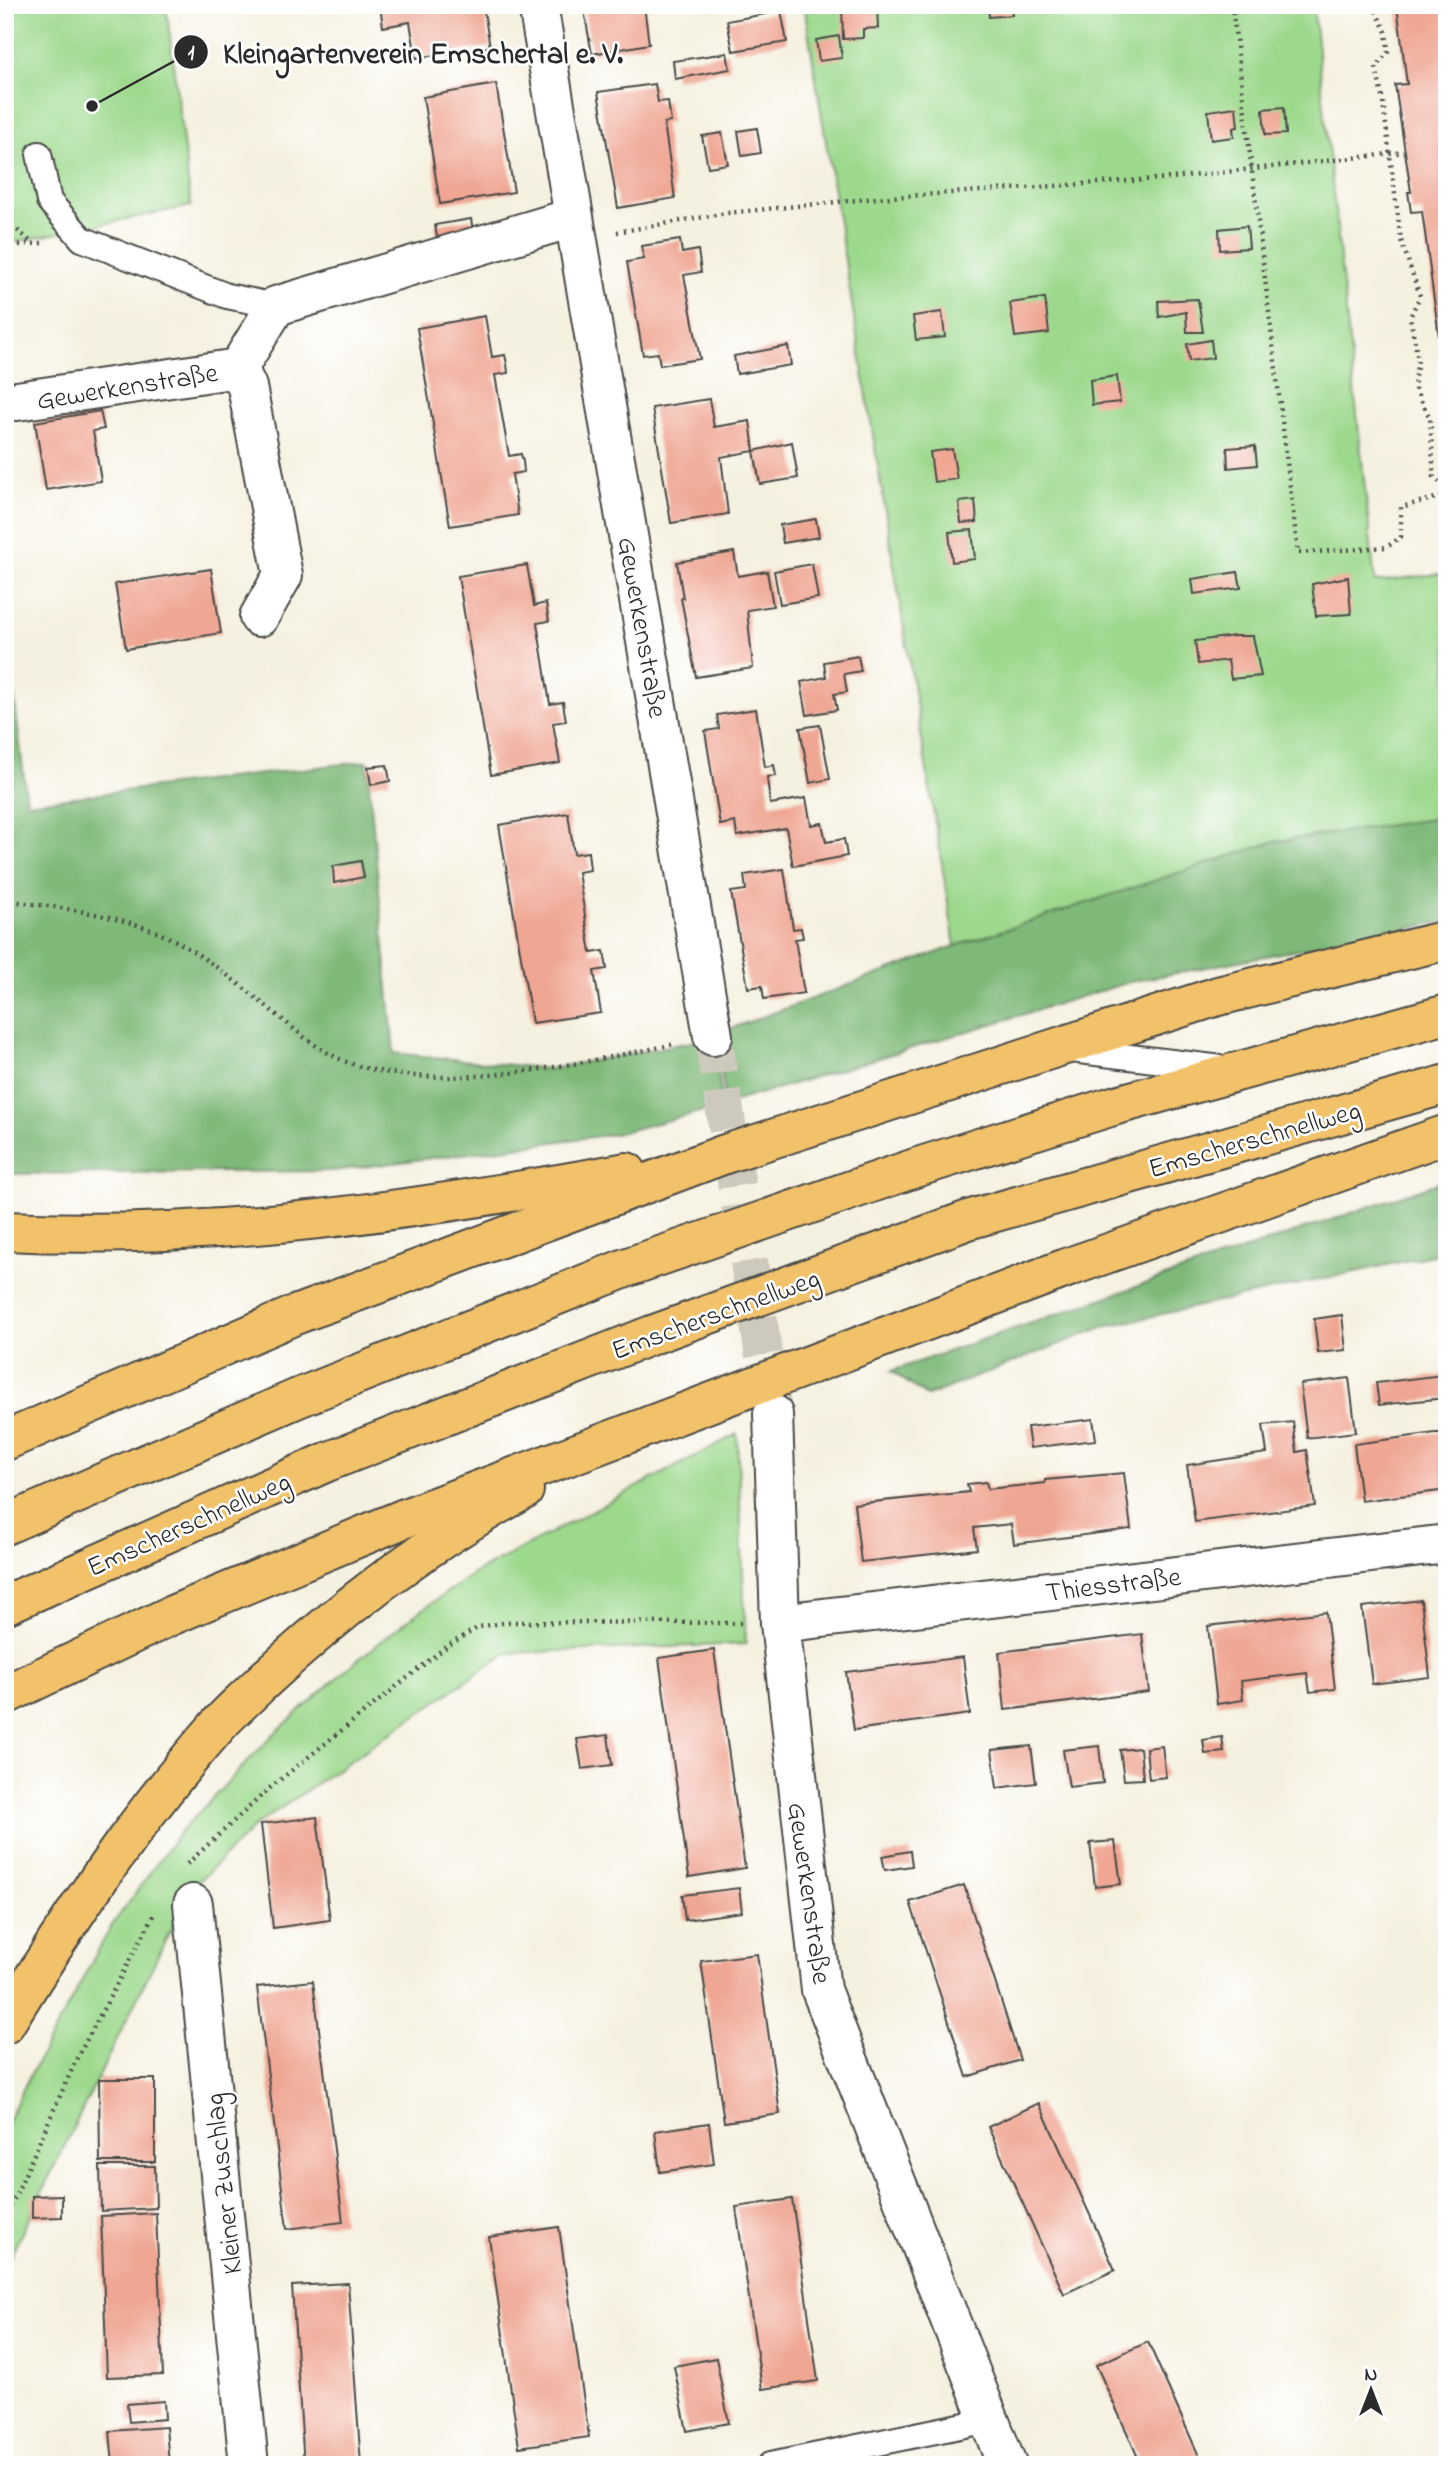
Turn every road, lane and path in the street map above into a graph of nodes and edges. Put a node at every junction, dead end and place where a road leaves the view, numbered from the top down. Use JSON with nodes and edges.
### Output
{"nodes":[{"id":1,"x":538,"y":5,"type":"edge"},
{"id":2,"x":1232,"y":5,"type":"edge"},
{"id":3,"x":1373,"y":5,"type":"edge"},
{"id":4,"x":1406,"y":152,"type":"dead end"},
{"id":5,"x":1388,"y":153,"type":"junction"},
{"id":6,"x":39,"y":154,"type":"dead end"},
{"id":7,"x":1251,"y":169,"type":"junction"},
{"id":8,"x":5,"y":224,"type":"edge"},
{"id":9,"x":576,"y":228,"type":"junction"},
{"id":10,"x":5,"y":246,"type":"edge"},
{"id":11,"x":276,"y":306,"type":"junction"},
{"id":12,"x":238,"y":368,"type":"junction"},
{"id":13,"x":17,"y":401,"type":"dead end"},
{"id":14,"x":1447,"y":489,"type":"edge"},
{"id":15,"x":1447,"y":495,"type":"edge"},
{"id":16,"x":259,"y":617,"type":"dead end"},
{"id":17,"x":5,"y":900,"type":"edge"},
{"id":18,"x":1447,"y":940,"type":"edge"},
{"id":19,"x":1447,"y":1014,"type":"edge"},
{"id":20,"x":713,"y":1036,"type":"joint"},
{"id":21,"x":1054,"y":1048,"type":"junction"},
{"id":22,"x":1237,"y":1070,"type":"junction"},
{"id":23,"x":1447,"y":1084,"type":"edge"},
{"id":24,"x":1447,"y":1134,"type":"edge"},
{"id":25,"x":725,"y":1154,"type":"junction"},
{"id":26,"x":5,"y":1231,"type":"edge"},
{"id":27,"x":773,"y":1415,"type":"tunnel mouth"},
{"id":28,"x":646,"y":1425,"type":"junction"},
{"id":29,"x":5,"y":1441,"type":"edge"},
{"id":30,"x":5,"y":1525,"type":"edge"},
{"id":31,"x":1447,"y":1544,"type":"edge"},
{"id":32,"x":5,"y":1605,"type":"edge"},
{"id":33,"x":780,"y":1623,"type":"junction"},
{"id":34,"x":5,"y":1695,"type":"edge"},
{"id":35,"x":179,"y":1894,"type":"junction"},
{"id":36,"x":5,"y":2024,"type":"edge"},
{"id":37,"x":5,"y":2219,"type":"edge"},
{"id":38,"x":989,"y":2420,"type":"junction"},
{"id":39,"x":249,"y":2465,"type":"edge"},
{"id":40,"x":770,"y":2465,"type":"edge"},
{"id":41,"x":1007,"y":2465,"type":"edge"}],
"edges":[{"from":1,"to":9,"type":"street","name":"Gewerkenstraße"},
{"from":2,"to":7,"type":"path"},
{"from":3,"to":5,"type":"path"},
{"from":4,"to":5,"type":"path"},
{"from":5,"to":7,"type":"path"},
{"from":5,"to":14,"type":"path"},
{"from":6,"to":11,"type":"lane"},
{"from":7,"to":9,"type":"path"},
{"from":7,"to":15,"type":"path"},
{"from":8,"to":10,"type":"path"},
{"from":9,"to":11,"type":"street"},
{"from":9,"to":20,"type":"street","name":"Gewerkenstraße"},
{"from":11,"to":12,"type":"street","name":"Gewerkenstraße"},
{"from":12,"to":13,"type":"street","name":"Gewerkenstraße"},
{"from":12,"to":16,"type":"street","name":"Gewerkenstraße"},
{"from":17,"to":20,"type":"path"},
{"from":18,"to":21,"type":"highway"},
{"from":19,"to":22,"type":"highway"},
{"from":21,"to":22,"type":"lane"},
{"from":21,"to":25,"type":"highway"},
{"from":22,"to":30,"type":"highway"},
{"from":23,"to":32,"type":"highway","name":"Emscherschnellweg"},
{"from":24,"to":28,"type":"highway"},
{"from":25,"to":26,"type":"highway"},
{"from":25,"to":29,"type":"highway"},
{"from":27,"to":33,"type":"street","name":"Gewerkenstraße"},
{"from":28,"to":34,"type":"highway"},
{"from":28,"to":36,"type":"highway"},
{"from":31,"to":33,"type":"street","name":"Thiesstraße"},
{"from":33,"to":35,"type":"path"},
{"from":33,"to":38,"type":"street","name":"Gewerkenstraße"},
{"from":35,"to":37,"type":"path"},
{"from":35,"to":39,"type":"street","name":"Kleiner Zuschlag"},
{"from":38,"to":40,"type":"lane"},
{"from":38,"to":41,"type":"street","name":"Gewerkenstraße"}]}
